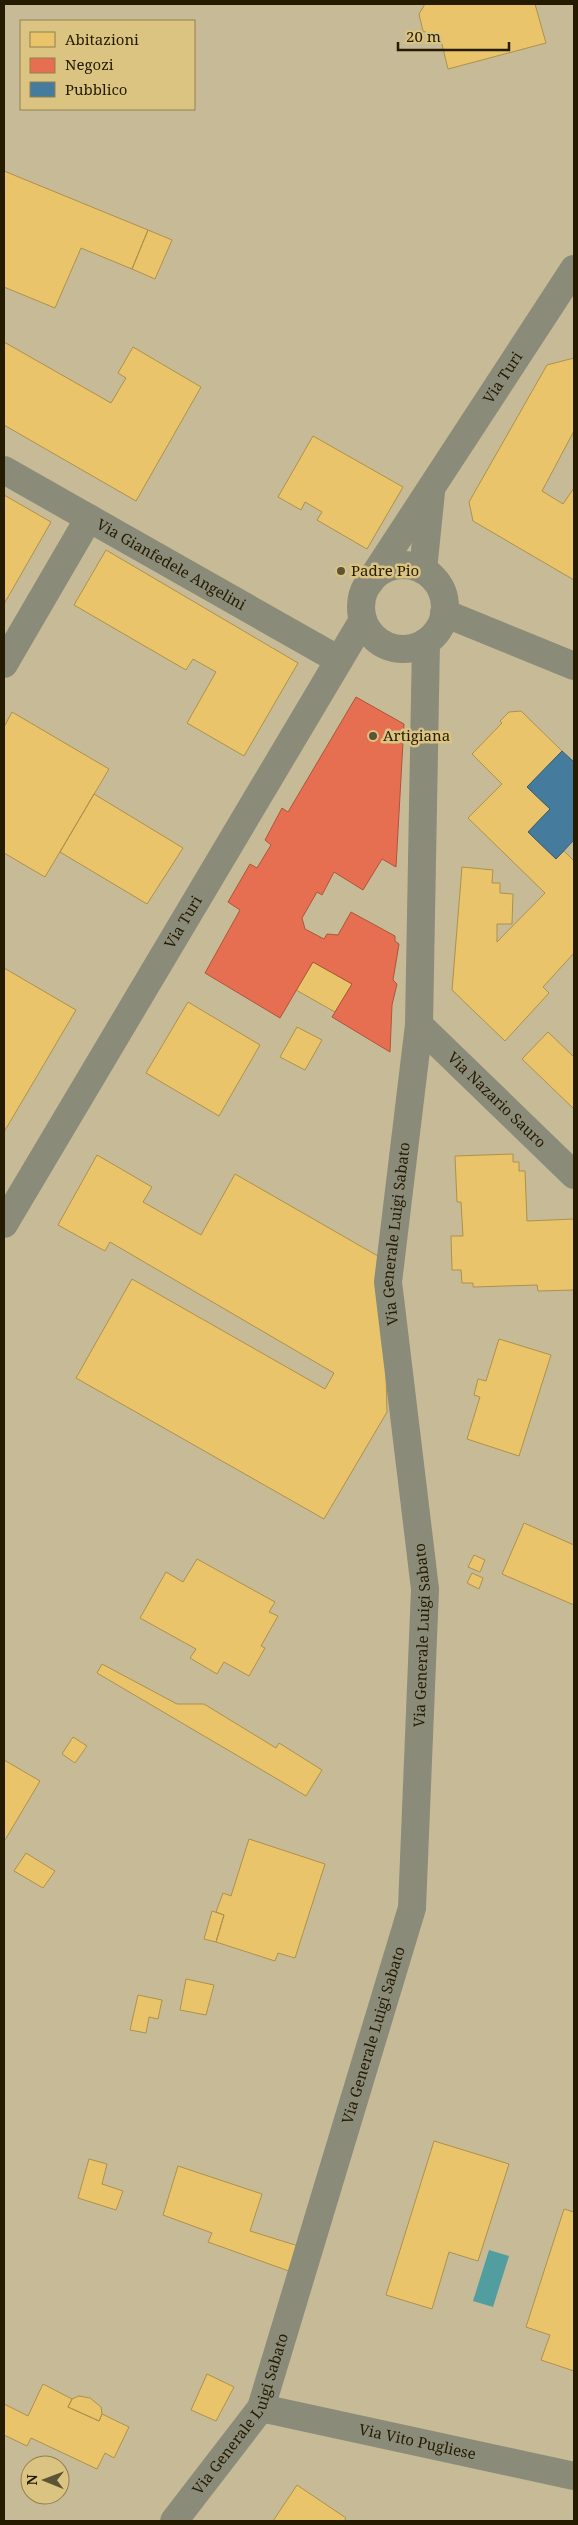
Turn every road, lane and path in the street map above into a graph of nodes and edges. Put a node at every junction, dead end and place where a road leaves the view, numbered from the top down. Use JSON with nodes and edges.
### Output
{"nodes":[{"id":1,"x":574,"y":269,"type":"edge"},
{"id":2,"x":4,"y":470,"type":"edge"},
{"id":3,"x":432,"y":487,"type":"junction"},
{"id":4,"x":89,"y":518,"type":"junction"},
{"id":5,"x":423,"y":570,"type":"junction"},
{"id":6,"x":369,"y":583,"type":"junction"},
{"id":7,"x":444,"y":613,"type":"junction"},
{"id":8,"x":363,"y":620,"type":"junction"},
{"id":9,"x":426,"y":642,"type":"junction"},
{"id":10,"x":339,"y":660,"type":"junction"},
{"id":11,"x":4,"y":664,"type":"edge"},
{"id":12,"x":574,"y":666,"type":"edge"},
{"id":13,"x":419,"y":1025,"type":"junction"},
{"id":14,"x":574,"y":1175,"type":"edge"},
{"id":15,"x":4,"y":1224,"type":"edge"},
{"id":16,"x":261,"y":2408,"type":"junction"},
{"id":17,"x":574,"y":2476,"type":"edge"},
{"id":18,"x":174,"y":2521,"type":"edge"}],
"edges":[{"from":1,"to":3,"type":"street","name":"Via Turi"},
{"from":2,"to":4,"type":"street","name":"Via Gianfedele Angelini"},
{"from":3,"to":5,"type":"street","name":"Via Turi"},
{"from":3,"to":6,"type":"street","name":"Via Turi"},
{"from":4,"to":10,"type":"street","name":"Via Gianfedele Angelini"},
{"from":4,"to":11,"type":"street"},
{"from":5,"to":6,"type":"street"},
{"from":5,"to":7,"type":"street"},
{"from":6,"to":8,"type":"street"},
{"from":7,"to":9,"type":"street"},
{"from":7,"to":12,"type":"street"},
{"from":8,"to":9,"type":"street"},
{"from":8,"to":10,"type":"street","name":"Via Turi"},
{"from":9,"to":13,"type":"street","name":"Via Generale Luigi Sabato"},
{"from":10,"to":15,"type":"street","name":"Via Turi"},
{"from":13,"to":14,"type":"street","name":"Via Nazario Sauro"},
{"from":13,"to":16,"type":"street","name":"Via Generale Luigi Sabato"},
{"from":16,"to":17,"type":"street","name":"Via Vito Pugliese"},
{"from":16,"to":18,"type":"street","name":"Via Generale Luigi Sabato"}]}
